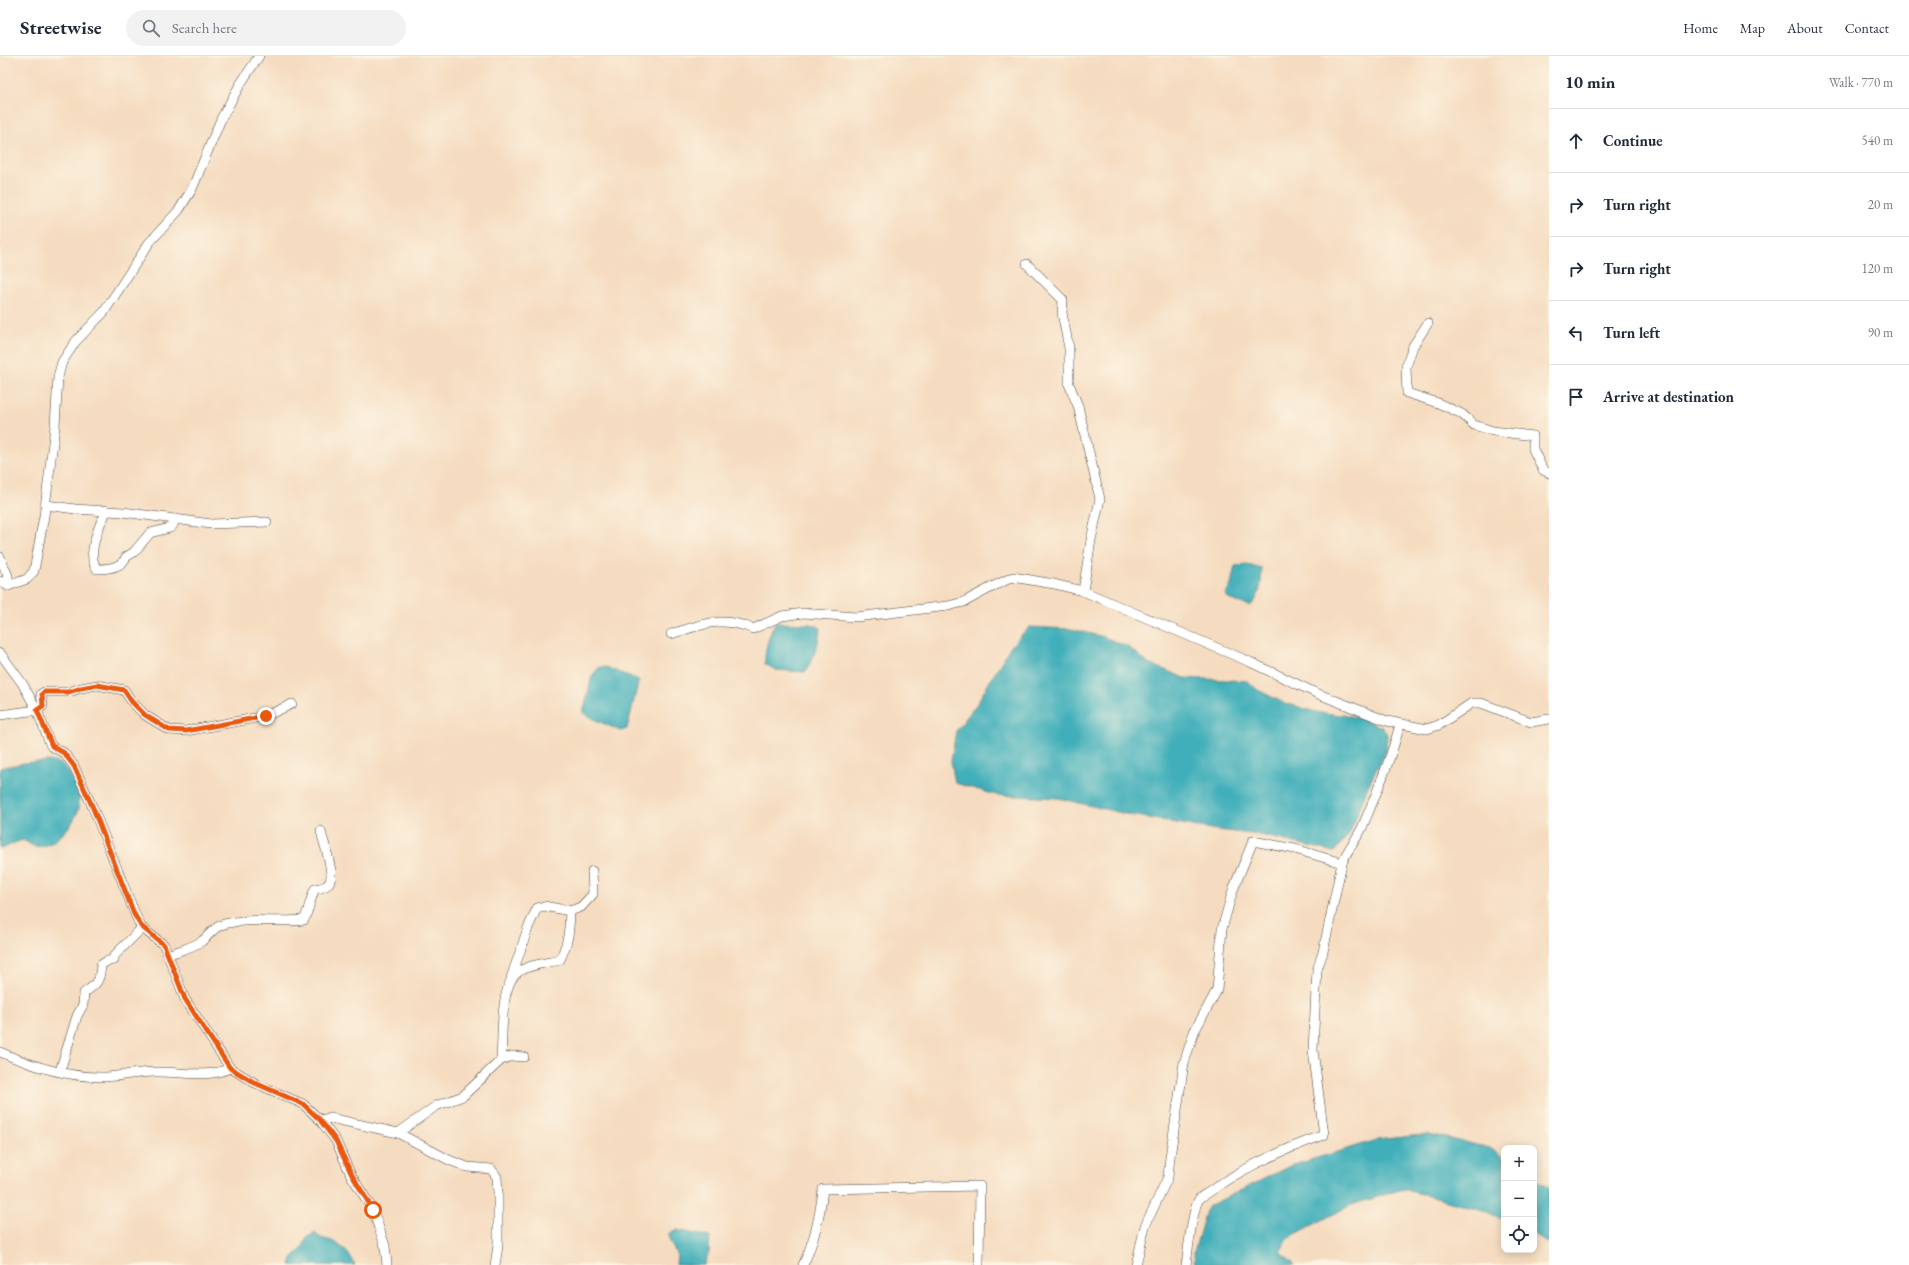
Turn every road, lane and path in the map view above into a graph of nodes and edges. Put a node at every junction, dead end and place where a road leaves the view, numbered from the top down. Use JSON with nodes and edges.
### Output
{"nodes":[{"id":1,"x":259,"y":56,"type":"edge"},
{"id":2,"x":1027,"y":264,"type":"dead end"},
{"id":3,"x":1428,"y":323,"type":"dead end"},
{"id":4,"x":1549,"y":473,"type":"edge"},
{"id":5,"x":46,"y":505,"type":"junction"},
{"id":6,"x":105,"y":510,"type":"junction"},
{"id":7,"x":175,"y":519,"type":"junction"},
{"id":8,"x":267,"y":522,"type":"dead end"},
{"id":9,"x":0,"y":557,"type":"edge"},
{"id":10,"x":0,"y":581,"type":"edge"},
{"id":11,"x":8,"y":586,"type":"junction"},
{"id":12,"x":1083,"y":591,"type":"junction"},
{"id":13,"x":671,"y":634,"type":"dead end"},
{"id":14,"x":0,"y":653,"type":"edge"},
{"id":15,"x":292,"y":704,"type":"dead end"},
{"id":16,"x":37,"y":710,"type":"junction"},
{"id":17,"x":0,"y":715,"type":"edge"},
{"id":18,"x":1549,"y":718,"type":"edge"},
{"id":19,"x":1400,"y":724,"type":"junction"},
{"id":20,"x":321,"y":831,"type":"dead end"},
{"id":21,"x":1342,"y":863,"type":"junction"},
{"id":22,"x":592,"y":871,"type":"dead end"},
{"id":23,"x":570,"y":911,"type":"junction"},
{"id":24,"x":141,"y":926,"type":"junction"},
{"id":25,"x":168,"y":955,"type":"junction"},
{"id":26,"x":509,"y":985,"type":"junction"},
{"id":27,"x":0,"y":1052,"type":"edge"},
{"id":28,"x":524,"y":1057,"type":"dead end"},
{"id":29,"x":501,"y":1060,"type":"junction"},
{"id":30,"x":230,"y":1068,"type":"junction"},
{"id":31,"x":60,"y":1071,"type":"junction"},
{"id":32,"x":320,"y":1120,"type":"junction"},
{"id":33,"x":398,"y":1132,"type":"junction"},
{"id":34,"x":387,"y":1265,"type":"edge"},
{"id":35,"x":495,"y":1265,"type":"edge"},
{"id":36,"x":802,"y":1265,"type":"edge"},
{"id":37,"x":979,"y":1265,"type":"edge"},
{"id":38,"x":1136,"y":1265,"type":"edge"},
{"id":39,"x":1186,"y":1265,"type":"edge"}],
"edges":[{"from":1,"to":5,"type":"street"},
{"from":2,"to":12,"type":"street"},
{"from":3,"to":4,"type":"street"},
{"from":5,"to":6,"type":"street"},
{"from":5,"to":11,"type":"street"},
{"from":6,"to":7,"type":"street"},
{"from":6,"to":7,"type":"street"},
{"from":7,"to":8,"type":"street"},
{"from":9,"to":11,"type":"street"},
{"from":10,"to":11,"type":"street"},
{"from":12,"to":13,"type":"street"},
{"from":12,"to":19,"type":"street"},
{"from":14,"to":16,"type":"street"},
{"from":15,"to":16,"type":"street"},
{"from":16,"to":17,"type":"street"},
{"from":16,"to":24,"type":"street"},
{"from":18,"to":19,"type":"street"},
{"from":19,"to":21,"type":"street"},
{"from":20,"to":25,"type":"street"},
{"from":21,"to":38,"type":"street"},
{"from":21,"to":39,"type":"street"},
{"from":22,"to":23,"type":"street"},
{"from":23,"to":26,"type":"street"},
{"from":23,"to":26,"type":"street"},
{"from":24,"to":25,"type":"street"},
{"from":24,"to":31,"type":"street"},
{"from":25,"to":30,"type":"street"},
{"from":26,"to":29,"type":"street"},
{"from":27,"to":31,"type":"street"},
{"from":28,"to":29,"type":"street"},
{"from":29,"to":33,"type":"street"},
{"from":30,"to":31,"type":"street"},
{"from":30,"to":32,"type":"street"},
{"from":32,"to":33,"type":"street"},
{"from":32,"to":34,"type":"street"},
{"from":33,"to":35,"type":"street"},
{"from":36,"to":37,"type":"street"}]}
